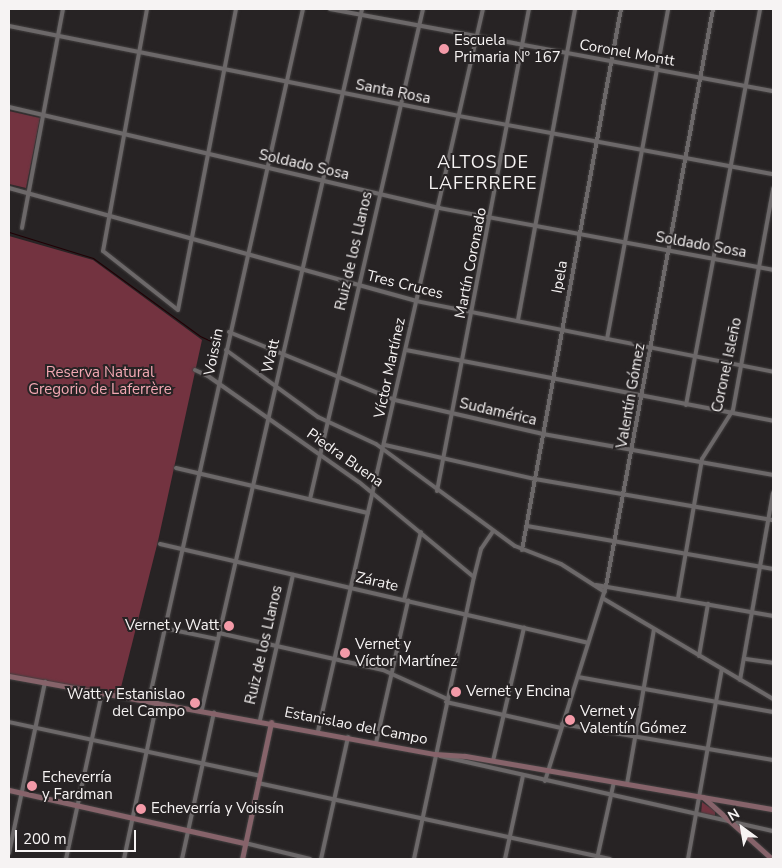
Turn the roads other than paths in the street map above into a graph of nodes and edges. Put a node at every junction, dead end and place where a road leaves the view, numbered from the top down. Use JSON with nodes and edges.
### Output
{"nodes":[{"id":1,"x":63,"y":9,"type":"edge"},
{"id":2,"x":147,"y":9,"type":"edge"},
{"id":3,"x":236,"y":9,"type":"edge"},
{"id":4,"x":303,"y":9,"type":"edge"},
{"id":5,"x":330,"y":9,"type":"edge"},
{"id":6,"x":362,"y":9,"type":"edge"},
{"id":7,"x":423,"y":9,"type":"edge"},
{"id":8,"x":483,"y":9,"type":"edge"},
{"id":9,"x":529,"y":9,"type":"edge"},
{"id":10,"x":575,"y":9,"type":"edge"},
{"id":11,"x":622,"y":9,"type":"edge"},
{"id":12,"x":668,"y":9,"type":"edge"},
{"id":13,"x":713,"y":9,"type":"edge"},
{"id":14,"x":760,"y":9,"type":"edge"},
{"id":15,"x":361,"y":15,"type":"junction"},
{"id":16,"x":9,"y":26,"type":"edge"},
{"id":17,"x":420,"y":26,"type":"junction"},
{"id":18,"x":58,"y":36,"type":"junction"},
{"id":19,"x":478,"y":37,"type":"junction"},
{"id":20,"x":523,"y":45,"type":"junction"},
{"id":21,"x":139,"y":52,"type":"junction"},
{"id":22,"x":567,"y":53,"type":"junction"},
{"id":23,"x":612,"y":62,"type":"junction"},
{"id":24,"x":224,"y":69,"type":"junction"},
{"id":25,"x":656,"y":70,"type":"junction"},
{"id":26,"x":701,"y":77,"type":"junction"},
{"id":27,"x":287,"y":82,"type":"junction"},
{"id":28,"x":746,"y":85,"type":"junction"},
{"id":29,"x":773,"y":90,"type":"edge"},
{"id":30,"x":343,"y":93,"type":"junction"},
{"id":31,"x":401,"y":105,"type":"junction"},
{"id":32,"x":9,"y":107,"type":"edge"},
{"id":33,"x":44,"y":115,"type":"junction"},
{"id":34,"x":459,"y":116,"type":"junction"},
{"id":35,"x":507,"y":125,"type":"junction"},
{"id":36,"x":552,"y":134,"type":"junction"},
{"id":37,"x":124,"y":135,"type":"junction"},
{"id":38,"x":597,"y":142,"type":"junction"},
{"id":39,"x":641,"y":150,"type":"junction"},
{"id":40,"x":209,"y":155,"type":"junction"},
{"id":41,"x":686,"y":158,"type":"junction"},
{"id":42,"x":731,"y":166,"type":"junction"},
{"id":43,"x":267,"y":168,"type":"junction"},
{"id":44,"x":773,"y":174,"type":"edge"},
{"id":45,"x":322,"y":181,"type":"junction"},
{"id":46,"x":9,"y":188,"type":"edge"},
{"id":47,"x":773,"y":189,"type":"edge"},
{"id":48,"x":29,"y":194,"type":"junction"},
{"id":49,"x":380,"y":195,"type":"junction"},
{"id":50,"x":439,"y":208,"type":"junction"},
{"id":51,"x":108,"y":216,"type":"junction"},
{"id":52,"x":491,"y":218,"type":"junction"},
{"id":53,"x":536,"y":227,"type":"junction"},
{"id":54,"x":22,"y":228,"type":"dead end"},
{"id":55,"x":579,"y":234,"type":"junction"},
{"id":56,"x":194,"y":240,"type":"junction"},
{"id":57,"x":624,"y":243,"type":"junction"},
{"id":58,"x":669,"y":251,"type":"junction"},
{"id":59,"x":247,"y":255,"type":"junction"},
{"id":60,"x":714,"y":260,"type":"junction"},
{"id":61,"x":759,"y":267,"type":"junction"},
{"id":62,"x":302,"y":270,"type":"junction"},
{"id":63,"x":773,"y":270,"type":"edge"},
{"id":64,"x":359,"y":286,"type":"junction"},
{"id":65,"x":416,"y":301,"type":"junction"},
{"id":66,"x":473,"y":313,"type":"junction"},
{"id":67,"x":518,"y":320,"type":"junction"},
{"id":68,"x":562,"y":329,"type":"junction"},
{"id":69,"x":229,"y":332,"type":"junction"},
{"id":70,"x":607,"y":339,"type":"junction"},
{"id":71,"x":650,"y":349,"type":"junction"},
{"id":72,"x":226,"y":350,"type":"junction"},
{"id":73,"x":406,"y":350,"type":"junction"},
{"id":74,"x":283,"y":353,"type":"junction"},
{"id":75,"x":696,"y":358,"type":"junction"},
{"id":76,"x":464,"y":361,"type":"junction"},
{"id":77,"x":740,"y":366,"type":"junction"},
{"id":78,"x":195,"y":370,"type":"dead end"},
{"id":79,"x":773,"y":372,"type":"edge"},
{"id":80,"x":338,"y":377,"type":"junction"},
{"id":81,"x":554,"y":377,"type":"junction"},
{"id":82,"x":220,"y":384,"type":"junction"},
{"id":83,"x":276,"y":385,"type":"junction"},
{"id":84,"x":642,"y":397,"type":"junction"},
{"id":85,"x":395,"y":400,"type":"junction"},
{"id":86,"x":686,"y":405,"type":"junction"},
{"id":87,"x":454,"y":414,"type":"junction"},
{"id":88,"x":731,"y":414,"type":"junction"},
{"id":89,"x":268,"y":419,"type":"junction"},
{"id":90,"x":327,"y":419,"type":"junction"},
{"id":91,"x":773,"y":421,"type":"edge"},
{"id":92,"x":543,"y":434,"type":"junction"},
{"id":93,"x":385,"y":447,"type":"junction"},
{"id":94,"x":632,"y":450,"type":"junction"},
{"id":95,"x":320,"y":456,"type":"junction"},
{"id":96,"x":444,"y":458,"type":"junction"},
{"id":97,"x":701,"y":462,"type":"junction"},
{"id":98,"x":176,"y":468,"type":"dead end"},
{"id":99,"x":199,"y":473,"type":"junction"},
{"id":100,"x":773,"y":475,"type":"edge"},
{"id":101,"x":535,"y":479,"type":"junction"},
{"id":102,"x":253,"y":486,"type":"junction"},
{"id":103,"x":438,"y":491,"type":"junction"},
{"id":104,"x":372,"y":492,"type":"junction"},
{"id":105,"x":773,"y":493,"type":"edge"},
{"id":106,"x":624,"y":496,"type":"junction"},
{"id":107,"x":310,"y":499,"type":"junction"},
{"id":108,"x":694,"y":507,"type":"junction"},
{"id":109,"x":368,"y":513,"type":"junction"},
{"id":110,"x":771,"y":520,"type":"edge"},
{"id":111,"x":527,"y":526,"type":"junction"},
{"id":112,"x":493,"y":531,"type":"junction"},
{"id":113,"x":421,"y":532,"type":"junction"},
{"id":114,"x":615,"y":541,"type":"junction"},
{"id":115,"x":160,"y":544,"type":"dead end"},
{"id":116,"x":182,"y":549,"type":"junction"},
{"id":117,"x":522,"y":550,"type":"junction"},
{"id":118,"x":686,"y":554,"type":"junction"},
{"id":119,"x":236,"y":561,"type":"junction"},
{"id":120,"x":761,"y":567,"type":"junction"},
{"id":121,"x":773,"y":569,"type":"edge"},
{"id":122,"x":293,"y":575,"type":"junction"},
{"id":123,"x":474,"y":577,"type":"junction"},
{"id":124,"x":595,"y":585,"type":"junction"},
{"id":125,"x":606,"y":586,"type":"junction"},
{"id":126,"x":351,"y":588,"type":"junction"},
{"id":127,"x":605,"y":592,"type":"junction"},
{"id":128,"x":678,"y":598,"type":"junction"},
{"id":129,"x":604,"y":599,"type":"junction"},
{"id":130,"x":406,"y":601,"type":"junction"},
{"id":131,"x":708,"y":604,"type":"junction"},
{"id":132,"x":753,"y":612,"type":"junction"},
{"id":133,"x":465,"y":615,"type":"junction"},
{"id":134,"x":773,"y":616,"type":"edge"},
{"id":135,"x":139,"y":622,"type":"dead end"},
{"id":136,"x":164,"y":627,"type":"junction"},
{"id":137,"x":524,"y":628,"type":"junction"},
{"id":138,"x":654,"y":629,"type":"junction"},
{"id":139,"x":219,"y":633,"type":"junction"},
{"id":140,"x":217,"y":639,"type":"junction"},
{"id":141,"x":588,"y":643,"type":"junction"},
{"id":142,"x":277,"y":646,"type":"junction"},
{"id":143,"x":699,"y":656,"type":"junction"},
{"id":144,"x":335,"y":659,"type":"junction"},
{"id":145,"x":746,"y":659,"type":"junction"},
{"id":146,"x":773,"y":664,"type":"edge"},
{"id":147,"x":722,"y":669,"type":"junction"},
{"id":148,"x":391,"y":673,"type":"junction"},
{"id":149,"x":9,"y":676,"type":"edge"},
{"id":150,"x":578,"y":677,"type":"junction"},
{"id":151,"x":740,"y":680,"type":"junction"},
{"id":152,"x":45,"y":682,"type":"junction"},
{"id":153,"x":642,"y":689,"type":"junction"},
{"id":154,"x":102,"y":692,"type":"junction"},
{"id":155,"x":773,"y":699,"type":"edge"},
{"id":156,"x":148,"y":700,"type":"junction"},
{"id":157,"x":447,"y":700,"type":"junction"},
{"id":158,"x":157,"y":702,"type":"junction"},
{"id":159,"x":715,"y":702,"type":"junction"},
{"id":160,"x":202,"y":709,"type":"junction"},
{"id":161,"x":214,"y":712,"type":"junction"},
{"id":162,"x":773,"y":712,"type":"edge"},
{"id":163,"x":504,"y":715,"type":"junction"},
{"id":164,"x":260,"y":720,"type":"junction"},
{"id":165,"x":9,"y":722,"type":"edge"},
{"id":166,"x":272,"y":722,"type":"junction"},
{"id":167,"x":561,"y":726,"type":"junction"},
{"id":168,"x":34,"y":728,"type":"junction"},
{"id":169,"x":318,"y":731,"type":"junction"},
{"id":170,"x":634,"y":736,"type":"junction"},
{"id":171,"x":348,"y":737,"type":"junction"},
{"id":172,"x":90,"y":740,"type":"junction"},
{"id":173,"x":376,"y":743,"type":"junction"},
{"id":174,"x":708,"y":749,"type":"junction"},
{"id":175,"x":147,"y":752,"type":"junction"},
{"id":176,"x":435,"y":754,"type":"junction"},
{"id":177,"x":493,"y":760,"type":"junction"},
{"id":178,"x":773,"y":760,"type":"edge"},
{"id":179,"x":203,"y":764,"type":"junction"},
{"id":180,"x":546,"y":770,"type":"junction"},
{"id":181,"x":260,"y":776,"type":"junction"},
{"id":182,"x":523,"y":776,"type":"junction"},
{"id":183,"x":545,"y":781,"type":"junction"},
{"id":184,"x":614,"y":782,"type":"junction"},
{"id":185,"x":258,"y":783,"type":"junction"},
{"id":186,"x":627,"y":784,"type":"junction"},
{"id":187,"x":9,"y":790,"type":"edge"},
{"id":188,"x":21,"y":793,"type":"junction"},
{"id":189,"x":610,"y":796,"type":"junction"},
{"id":190,"x":701,"y":796,"type":"junction"},
{"id":191,"x":334,"y":800,"type":"junction"},
{"id":192,"x":78,"y":805,"type":"junction"},
{"id":193,"x":773,"y":809,"type":"edge"},
{"id":194,"x":697,"y":815,"type":"junction"},
{"id":195,"x":133,"y":817,"type":"junction"},
{"id":196,"x":422,"y":819,"type":"junction"},
{"id":197,"x":730,"y":821,"type":"junction"},
{"id":198,"x":189,"y":828,"type":"junction"},
{"id":199,"x":773,"y":831,"type":"edge"},
{"id":200,"x":510,"y":838,"type":"junction"},
{"id":201,"x":245,"y":843,"type":"junction"},
{"id":202,"x":9,"y":853,"type":"edge"},
{"id":203,"x":597,"y":858,"type":"edge"},
{"id":204,"x":66,"y":859,"type":"edge"},
{"id":205,"x":124,"y":859,"type":"edge"},
{"id":206,"x":182,"y":859,"type":"edge"},
{"id":207,"x":242,"y":859,"type":"edge"},
{"id":208,"x":310,"y":859,"type":"edge"},
{"id":209,"x":321,"y":859,"type":"edge"},
{"id":210,"x":414,"y":859,"type":"edge"},
{"id":211,"x":505,"y":859,"type":"edge"},
{"id":212,"x":610,"y":859,"type":"edge"},
{"id":213,"x":688,"y":859,"type":"edge"},
{"id":214,"x":772,"y":859,"type":"edge"}],
"edges":[{"from":1,"to":18,"type":"street"},
{"from":2,"to":21,"type":"street"},
{"from":3,"to":24,"type":"street"},
{"from":4,"to":27,"type":"street","name":"Voissin"},
{"from":5,"to":15,"type":"street","name":"Coronel Montt"},
{"from":6,"to":15,"type":"street","name":"Watt"},
{"from":7,"to":17,"type":"street","name":"Ruiz de los Llanos"},
{"from":8,"to":19,"type":"street","name":"Víctor Martínez"},
{"from":9,"to":20,"type":"street","name":"Martín Coronado"},
{"from":10,"to":22,"type":"street"},
{"from":11,"to":23,"type":"street","name":"Ipela"},
{"from":12,"to":25,"type":"street"},
{"from":13,"to":26,"type":"street","name":"Valentín Gómez"},
{"from":14,"to":28,"type":"street"},
{"from":15,"to":17,"type":"street","name":"Coronel Montt"},
{"from":15,"to":30,"type":"street","name":"Watt"},
{"from":16,"to":18,"type":"street","name":"Santa Rosa"},
{"from":17,"to":19,"type":"street","name":"Coronel Montt"},
{"from":17,"to":31,"type":"street","name":"Ruiz de los Llanos"},
{"from":18,"to":21,"type":"street","name":"Santa Rosa"},
{"from":18,"to":33,"type":"street"},
{"from":19,"to":20,"type":"street","name":"Coronel Montt"},
{"from":19,"to":34,"type":"street","name":"Víctor Martínez"},
{"from":20,"to":22,"type":"street","name":"Coronel Montt"},
{"from":20,"to":35,"type":"street","name":"Martín Coronado"},
{"from":21,"to":24,"type":"street","name":"Santa Rosa"},
{"from":21,"to":37,"type":"street"},
{"from":22,"to":23,"type":"street","name":"Coronel Montt"},
{"from":22,"to":36,"type":"street"},
{"from":23,"to":25,"type":"street","name":"Coronel Montt"},
{"from":23,"to":38,"type":"street","name":"Ipela"},
{"from":24,"to":27,"type":"street","name":"Santa Rosa"},
{"from":24,"to":40,"type":"street"},
{"from":25,"to":26,"type":"street","name":"Coronel Montt"},
{"from":25,"to":39,"type":"street"},
{"from":26,"to":28,"type":"street","name":"Coronel Montt"},
{"from":26,"to":41,"type":"street","name":"Valentín Gómez"},
{"from":27,"to":30,"type":"street","name":"Santa Rosa"},
{"from":27,"to":43,"type":"street","name":"Voissin"},
{"from":28,"to":29,"type":"street","name":"Coronel Montt"},
{"from":28,"to":42,"type":"street"},
{"from":30,"to":31,"type":"street","name":"Santa Rosa"},
{"from":30,"to":45,"type":"street","name":"Watt"},
{"from":31,"to":34,"type":"street","name":"Santa Rosa"},
{"from":31,"to":49,"type":"street","name":"Ruiz de los Llanos"},
{"from":32,"to":33,"type":"street","name":"Soldado Sosa"},
{"from":33,"to":37,"type":"street","name":"Soldado Sosa"},
{"from":33,"to":48,"type":"street"},
{"from":34,"to":35,"type":"street","name":"Santa Rosa"},
{"from":34,"to":50,"type":"street","name":"Víctor Martínez"},
{"from":35,"to":36,"type":"street","name":"Santa Rosa"},
{"from":35,"to":52,"type":"street","name":"Martín Coronado"},
{"from":36,"to":38,"type":"street","name":"Santa Rosa"},
{"from":36,"to":53,"type":"street"},
{"from":37,"to":40,"type":"street","name":"Soldado Sosa"},
{"from":37,"to":51,"type":"street"},
{"from":38,"to":39,"type":"street","name":"Santa Rosa"},
{"from":38,"to":55,"type":"street","name":"Ipela"},
{"from":39,"to":41,"type":"street","name":"Santa Rosa"},
{"from":39,"to":57,"type":"street"},
{"from":40,"to":43,"type":"street","name":"Soldado Sosa"},
{"from":40,"to":56,"type":"street"},
{"from":41,"to":42,"type":"street","name":"Santa Rosa"},
{"from":41,"to":58,"type":"street","name":"Valentín Gómez"},
{"from":42,"to":44,"type":"street","name":"Santa Rosa"},
{"from":42,"to":60,"type":"street"},
{"from":43,"to":45,"type":"street","name":"Soldado Sosa"},
{"from":43,"to":59,"type":"street","name":"Voissin"},
{"from":45,"to":49,"type":"street","name":"Soldado Sosa"},
{"from":45,"to":62,"type":"street","name":"Watt"},
{"from":46,"to":48,"type":"street","name":"Tres Cruces"},
{"from":47,"to":61,"type":"street","name":"Coronel Isleño"},
{"from":48,"to":51,"type":"street","name":"Tres Cruces"},
{"from":48,"to":54,"type":"street"},
{"from":49,"to":50,"type":"street","name":"Soldado Sosa"},
{"from":49,"to":64,"type":"street","name":"Ruiz de los Llanos"},
{"from":50,"to":52,"type":"street","name":"Soldado Sosa"},
{"from":50,"to":65,"type":"street","name":"Víctor Martínez"},
{"from":51,"to":56,"type":"street","name":"Tres Cruces"},
{"from":51,"to":56,"type":"street"},
{"from":52,"to":53,"type":"street","name":"Soldado Sosa"},
{"from":52,"to":66,"type":"street","name":"Martín Coronado"},
{"from":53,"to":55,"type":"street","name":"Soldado Sosa"},
{"from":53,"to":67,"type":"street"},
{"from":55,"to":57,"type":"street","name":"Soldado Sosa"},
{"from":55,"to":68,"type":"street","name":"Ipela"},
{"from":56,"to":59,"type":"street","name":"Tres Cruces"},
{"from":57,"to":58,"type":"street","name":"Soldado Sosa"},
{"from":57,"to":70,"type":"street"},
{"from":58,"to":60,"type":"street","name":"Soldado Sosa"},
{"from":58,"to":71,"type":"street","name":"Valentín Gómez"},
{"from":59,"to":62,"type":"street","name":"Tres Cruces"},
{"from":59,"to":69,"type":"street","name":"Voissin"},
{"from":60,"to":61,"type":"street","name":"Soldado Sosa"},
{"from":60,"to":75,"type":"street"},
{"from":61,"to":63,"type":"street","name":"Soldado Sosa"},
{"from":61,"to":77,"type":"street","name":"Coronel Isleño"},
{"from":62,"to":64,"type":"street","name":"Tres Cruces"},
{"from":62,"to":74,"type":"street","name":"Watt"},
{"from":64,"to":65,"type":"street","name":"Tres Cruces"},
{"from":64,"to":80,"type":"street","name":"Ruiz de los Llanos"},
{"from":65,"to":66,"type":"street","name":"Tres Cruces"},
{"from":65,"to":73,"type":"street","name":"Víctor Martínez"},
{"from":66,"to":67,"type":"street","name":"Tres Cruces"},
{"from":66,"to":76,"type":"street","name":"Martín Coronado"},
{"from":67,"to":68,"type":"street","name":"Tres Cruces"},
{"from":68,"to":70,"type":"street","name":"Tres Cruces"},
{"from":68,"to":81,"type":"street","name":"Ipela"},
{"from":69,"to":72,"type":"street","name":"Voissin"},
{"from":69,"to":74,"type":"street","name":"Sudamérica"},
{"from":70,"to":71,"type":"street","name":"Tres Cruces"},
{"from":71,"to":75,"type":"street","name":"Tres Cruces"},
{"from":71,"to":84,"type":"street","name":"Valentín Gómez"},
{"from":72,"to":82,"type":"street","name":"Voissin"},
{"from":72,"to":83,"type":"street"},
{"from":73,"to":76,"type":"street"},
{"from":73,"to":85,"type":"street","name":"Víctor Martínez"},
{"from":74,"to":80,"type":"street","name":"Sudamérica"},
{"from":74,"to":83,"type":"street","name":"Watt"},
{"from":75,"to":77,"type":"street","name":"Tres Cruces"},
{"from":75,"to":86,"type":"street"},
{"from":76,"to":81,"type":"street"},
{"from":76,"to":87,"type":"street","name":"Martín Coronado"},
{"from":77,"to":79,"type":"street","name":"Tres Cruces"},
{"from":77,"to":88,"type":"street","name":"Coronel Isleño"},
{"from":78,"to":82,"type":"street","name":"Piedra Buena"},
{"from":80,"to":85,"type":"street","name":"Sudamérica"},
{"from":80,"to":90,"type":"street","name":"Ruiz de los Llanos"},
{"from":81,"to":84,"type":"street"},
{"from":81,"to":92,"type":"street","name":"Ipela"},
{"from":82,"to":89,"type":"street","name":"Piedra Buena"},
{"from":82,"to":99,"type":"street","name":"Voissin"},
{"from":83,"to":89,"type":"street","name":"Watt"},
{"from":83,"to":90,"type":"street"},
{"from":84,"to":86,"type":"street"},
{"from":84,"to":94,"type":"street","name":"Valentín Gómez"},
{"from":85,"to":87,"type":"street","name":"Sudamérica"},
{"from":85,"to":93,"type":"street","name":"Víctor Martínez"},
{"from":86,"to":88,"type":"street"},
{"from":87,"to":92,"type":"street","name":"Sudamérica"},
{"from":87,"to":96,"type":"street","name":"Martín Coronado"},
{"from":88,"to":91,"type":"street"},
{"from":88,"to":97,"type":"street","name":"Coronel Isleño"},
{"from":89,"to":95,"type":"street","name":"Piedra Buena"},
{"from":89,"to":102,"type":"street","name":"Watt"},
{"from":90,"to":93,"type":"street"},
{"from":90,"to":95,"type":"street","name":"Ruiz de los Llanos"},
{"from":92,"to":94,"type":"street","name":"Sudamérica"},
{"from":92,"to":101,"type":"street","name":"Ipela"},
{"from":93,"to":96,"type":"street"},
{"from":93,"to":103,"type":"street"},
{"from":93,"to":104,"type":"street","name":"Víctor Martínez"},
{"from":94,"to":97,"type":"street","name":"Sudamérica"},
{"from":94,"to":106,"type":"street","name":"Valentín Gómez"},
{"from":95,"to":104,"type":"street","name":"Piedra Buena"},
{"from":95,"to":107,"type":"street","name":"Ruiz de los Llanos"},
{"from":96,"to":101,"type":"street"},
{"from":96,"to":103,"type":"street","name":"Martín Coronado"},
{"from":97,"to":100,"type":"street","name":"Sudamérica"},
{"from":97,"to":108,"type":"street","name":"Coronel Isleño"},
{"from":98,"to":99,"type":"street"},
{"from":99,"to":102,"type":"street"},
{"from":99,"to":116,"type":"street","name":"Voissin"},
{"from":101,"to":106,"type":"street"},
{"from":101,"to":111,"type":"street","name":"Ipela"},
{"from":102,"to":107,"type":"street"},
{"from":102,"to":119,"type":"street","name":"Watt"},
{"from":103,"to":112,"type":"street"},
{"from":104,"to":109,"type":"street","name":"Víctor Martínez"},
{"from":104,"to":113,"type":"street","name":"Piedra Buena"},
{"from":105,"to":110,"type":"street"},
{"from":106,"to":108,"type":"street"},
{"from":106,"to":114,"type":"street","name":"Valentín Gómez"},
{"from":107,"to":109,"type":"street"},
{"from":108,"to":110,"type":"street"},
{"from":108,"to":118,"type":"street","name":"Coronel Isleño"},
{"from":109,"to":126,"type":"street","name":"Víctor Martínez"},
{"from":110,"to":120,"type":"street"},
{"from":111,"to":114,"type":"street"},
{"from":111,"to":117,"type":"street","name":"Ipela"},
{"from":112,"to":117,"type":"street"},
{"from":112,"to":123,"type":"street"},
{"from":113,"to":123,"type":"street","name":"Piedra Buena"},
{"from":113,"to":130,"type":"street"},
{"from":114,"to":118,"type":"street"},
{"from":114,"to":125,"type":"street","name":"Valentín Gómez"},
{"from":115,"to":116,"type":"street","name":"Zárate"},
{"from":116,"to":119,"type":"street","name":"Zárate"},
{"from":116,"to":136,"type":"street","name":"Voissin"},
{"from":117,"to":124,"type":"street"},
{"from":118,"to":120,"type":"street"},
{"from":118,"to":128,"type":"street","name":"Coronel Isleño"},
{"from":119,"to":122,"type":"street","name":"Zárate"},
{"from":119,"to":139,"type":"street","name":"Watt"},
{"from":120,"to":121,"type":"street"},
{"from":120,"to":132,"type":"street"},
{"from":122,"to":126,"type":"street","name":"Zárate"},
{"from":122,"to":142,"type":"street","name":"Ruiz de los Llanos"},
{"from":123,"to":133,"type":"street"},
{"from":124,"to":125,"type":"street"},
{"from":124,"to":127,"type":"street"},
{"from":125,"to":127,"type":"street","name":"Valentín Gómez"},
{"from":125,"to":128,"type":"street"},
{"from":126,"to":130,"type":"street","name":"Zárate"},
{"from":126,"to":144,"type":"street","name":"Víctor Martínez"},
{"from":127,"to":129,"type":"street","name":"Valentín Gómez"},
{"from":128,"to":131,"type":"street"},
{"from":129,"to":138,"type":"street"},
{"from":129,"to":141,"type":"street","name":"Valentín Gómez"},
{"from":130,"to":133,"type":"street","name":"Zárate"},
{"from":130,"to":148,"type":"street"},
{"from":131,"to":132,"type":"street"},
{"from":131,"to":143,"type":"street"},
{"from":132,"to":134,"type":"street"},
{"from":132,"to":145,"type":"street"},
{"from":133,"to":137,"type":"street","name":"Zárate"},
{"from":133,"to":157,"type":"street"},
{"from":135,"to":136,"type":"street"},
{"from":136,"to":140,"type":"street"},
{"from":136,"to":156,"type":"street","name":"Voissin"},
{"from":137,"to":141,"type":"street","name":"Zárate"},
{"from":137,"to":163,"type":"street"},
{"from":138,"to":143,"type":"street"},
{"from":138,"to":153,"type":"street"},
{"from":139,"to":140,"type":"street","name":"Watt"},
{"from":139,"to":142,"type":"street"},
{"from":140,"to":160,"type":"street","name":"Watt"},
{"from":141,"to":150,"type":"street","name":"Valentín Gómez"},
{"from":142,"to":144,"type":"street"},
{"from":142,"to":164,"type":"street","name":"Ruiz de los Llanos"},
{"from":143,"to":147,"type":"street"},
{"from":144,"to":148,"type":"street"},
{"from":144,"to":169,"type":"street","name":"Víctor Martínez"},
{"from":145,"to":146,"type":"street"},
{"from":145,"to":151,"type":"street"},
{"from":147,"to":151,"type":"street"},
{"from":147,"to":159,"type":"street"},
{"from":148,"to":157,"type":"street"},
{"from":148,"to":173,"type":"street"},
{"from":149,"to":152,"type":"street","name":"Estanislao del Campo"},
{"from":150,"to":153,"type":"street"},
{"from":150,"to":167,"type":"street","name":"Valentín Gómez"},
{"from":151,"to":155,"type":"street"},
{"from":152,"to":154,"type":"street","name":"Estanislao del Campo"},
{"from":152,"to":168,"type":"street"},
{"from":153,"to":159,"type":"street"},
{"from":153,"to":170,"type":"street"},
{"from":154,"to":156,"type":"street","name":"Estanislao del Campo"},
{"from":154,"to":172,"type":"street"},
{"from":156,"to":158,"type":"street","name":"Estanislao del Campo"},
{"from":157,"to":163,"type":"street"},
{"from":157,"to":176,"type":"street"},
{"from":158,"to":160,"type":"street","name":"Estanislao del Campo"},
{"from":158,"to":175,"type":"street"},
{"from":159,"to":162,"type":"street"},
{"from":159,"to":174,"type":"street"},
{"from":160,"to":161,"type":"street","name":"Estanislao del Campo"},
{"from":161,"to":164,"type":"street","name":"Estanislao del Campo"},
{"from":161,"to":179,"type":"street"},
{"from":163,"to":167,"type":"street"},
{"from":163,"to":177,"type":"street"},
{"from":164,"to":166,"type":"street","name":"Estanislao del Campo"},
{"from":165,"to":168,"type":"street"},
{"from":166,"to":169,"type":"street","name":"Estanislao del Campo"},
{"from":166,"to":181,"type":"street","name":"Ruiz de los Llanos"},
{"from":167,"to":170,"type":"street"},
{"from":167,"to":180,"type":"street","name":"Valentín Gómez"},
{"from":168,"to":172,"type":"street"},
{"from":168,"to":188,"type":"street"},
{"from":169,"to":171,"type":"street","name":"Estanislao del Campo"},
{"from":170,"to":174,"type":"street"},
{"from":170,"to":186,"type":"street"},
{"from":171,"to":173,"type":"street","name":"Estanislao del Campo"},
{"from":171,"to":191,"type":"street"},
{"from":172,"to":175,"type":"street"},
{"from":172,"to":192,"type":"street"},
{"from":173,"to":176,"type":"street","name":"Estanislao del Campo"},
{"from":174,"to":178,"type":"street"},
{"from":174,"to":190,"type":"street"},
{"from":175,"to":179,"type":"street"},
{"from":175,"to":195,"type":"street"},
{"from":176,"to":177,"type":"street","name":"Estanislao del Campo"},
{"from":176,"to":182,"type":"street"},
{"from":176,"to":196,"type":"street"},
{"from":177,"to":180,"type":"street","name":"Estanislao del Campo"},
{"from":179,"to":181,"type":"street"},
{"from":179,"to":198,"type":"street"},
{"from":180,"to":183,"type":"street","name":"Valentín Gómez"},
{"from":180,"to":184,"type":"street","name":"Estanislao del Campo"},
{"from":181,"to":185,"type":"street","name":"Ruiz de los Llanos"},
{"from":182,"to":183,"type":"street"},
{"from":182,"to":200,"type":"street"},
{"from":183,"to":189,"type":"street"},
{"from":184,"to":186,"type":"street","name":"Estanislao del Campo"},
{"from":184,"to":189,"type":"street"},
{"from":185,"to":191,"type":"street"},
{"from":185,"to":201,"type":"street","name":"Ruiz de los Llanos"},
{"from":186,"to":190,"type":"street","name":"Estanislao del Campo"},
{"from":187,"to":188,"type":"street"},
{"from":188,"to":192,"type":"street"},
{"from":188,"to":202,"type":"street"},
{"from":189,"to":194,"type":"street"},
{"from":189,"to":203,"type":"street"},
{"from":190,"to":193,"type":"street","name":"Estanislao del Campo"},
{"from":190,"to":194,"type":"street"},
{"from":190,"to":197,"type":"street"},
{"from":191,"to":196,"type":"street"},
{"from":191,"to":209,"type":"street"},
{"from":192,"to":195,"type":"street"},
{"from":192,"to":204,"type":"street"},
{"from":194,"to":197,"type":"street"},
{"from":194,"to":213,"type":"street"},
{"from":195,"to":198,"type":"street"},
{"from":195,"to":205,"type":"street"},
{"from":196,"to":200,"type":"street"},
{"from":196,"to":210,"type":"street"},
{"from":197,"to":199,"type":"street"},
{"from":197,"to":214,"type":"street"},
{"from":198,"to":201,"type":"street"},
{"from":198,"to":206,"type":"street"},
{"from":200,"to":203,"type":"street"},
{"from":200,"to":211,"type":"street"},
{"from":201,"to":207,"type":"street","name":"Ruiz de los Llanos"},
{"from":201,"to":208,"type":"street"},
{"from":203,"to":212,"type":"street"}]}
